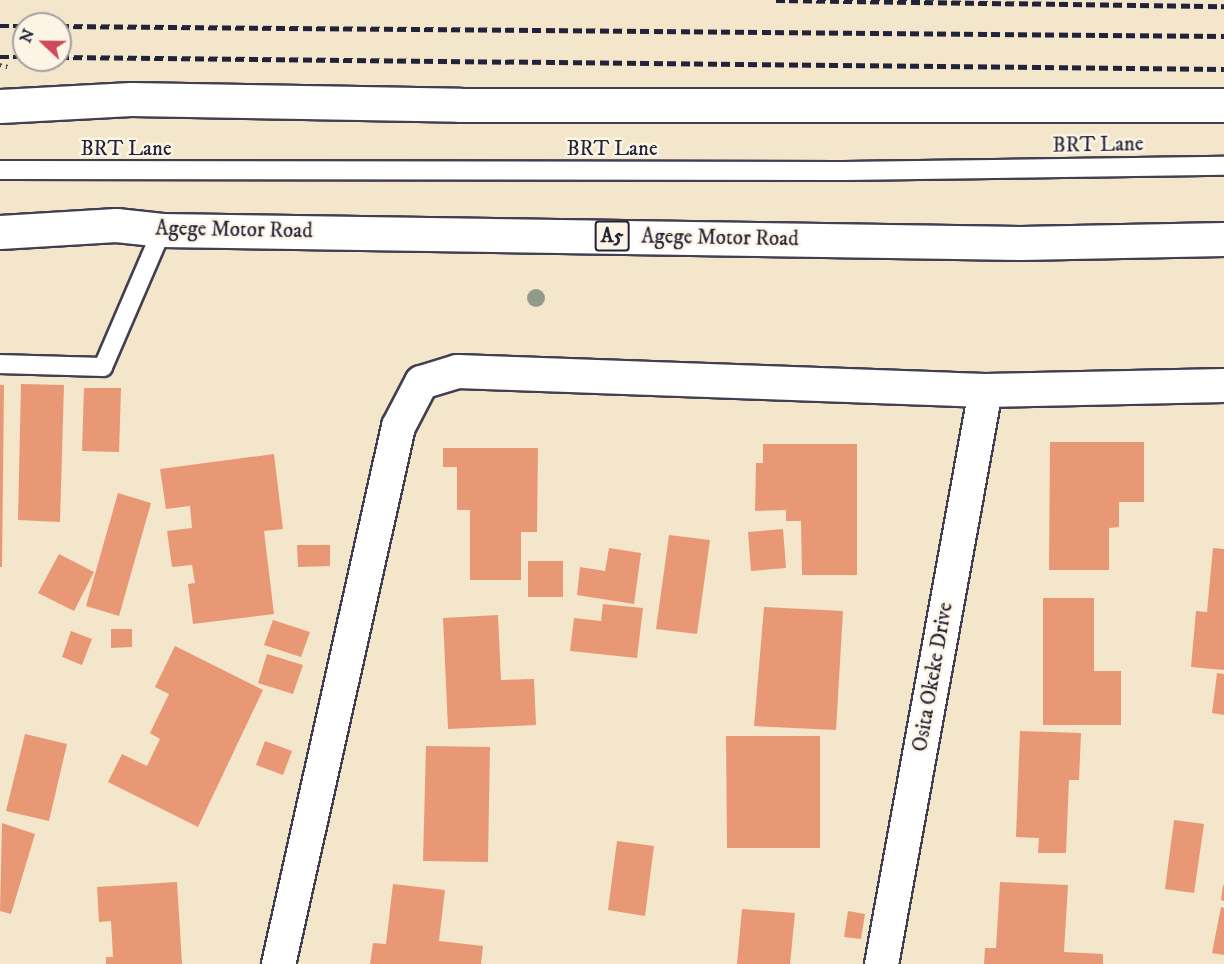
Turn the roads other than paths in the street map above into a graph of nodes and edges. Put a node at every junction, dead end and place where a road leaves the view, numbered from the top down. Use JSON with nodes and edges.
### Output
{"nodes":[{"id":1,"x":1224,"y":105,"type":"edge"},
{"id":2,"x":0,"y":106,"type":"edge"},
{"id":3,"x":1224,"y":166,"type":"edge"},
{"id":4,"x":0,"y":170,"type":"edge"},
{"id":5,"x":162,"y":230,"type":"junction"},
{"id":6,"x":0,"y":232,"type":"edge"},
{"id":7,"x":1224,"y":239,"type":"edge"},
{"id":8,"x":0,"y":364,"type":"edge"},
{"id":9,"x":1224,"y":385,"type":"edge"},
{"id":10,"x":985,"y":390,"type":"junction"},
{"id":11,"x":278,"y":964,"type":"edge"},
{"id":12,"x":881,"y":964,"type":"edge"}],
"edges":[{"from":1,"to":2,"type":"main road"},
{"from":3,"to":4,"type":"lane","name":"BRT Lane"},
{"from":5,"to":6,"type":"main road","name":"Agege Motor Road","number":"A5"},
{"from":5,"to":7,"type":"main road","name":"Agege Motor Road","number":"A5"},
{"from":5,"to":8,"type":"lane"},
{"from":9,"to":10,"type":"main road"},
{"from":10,"to":11,"type":"main road"},
{"from":10,"to":12,"type":"main road","name":"Osita Okeke Drive"}]}
